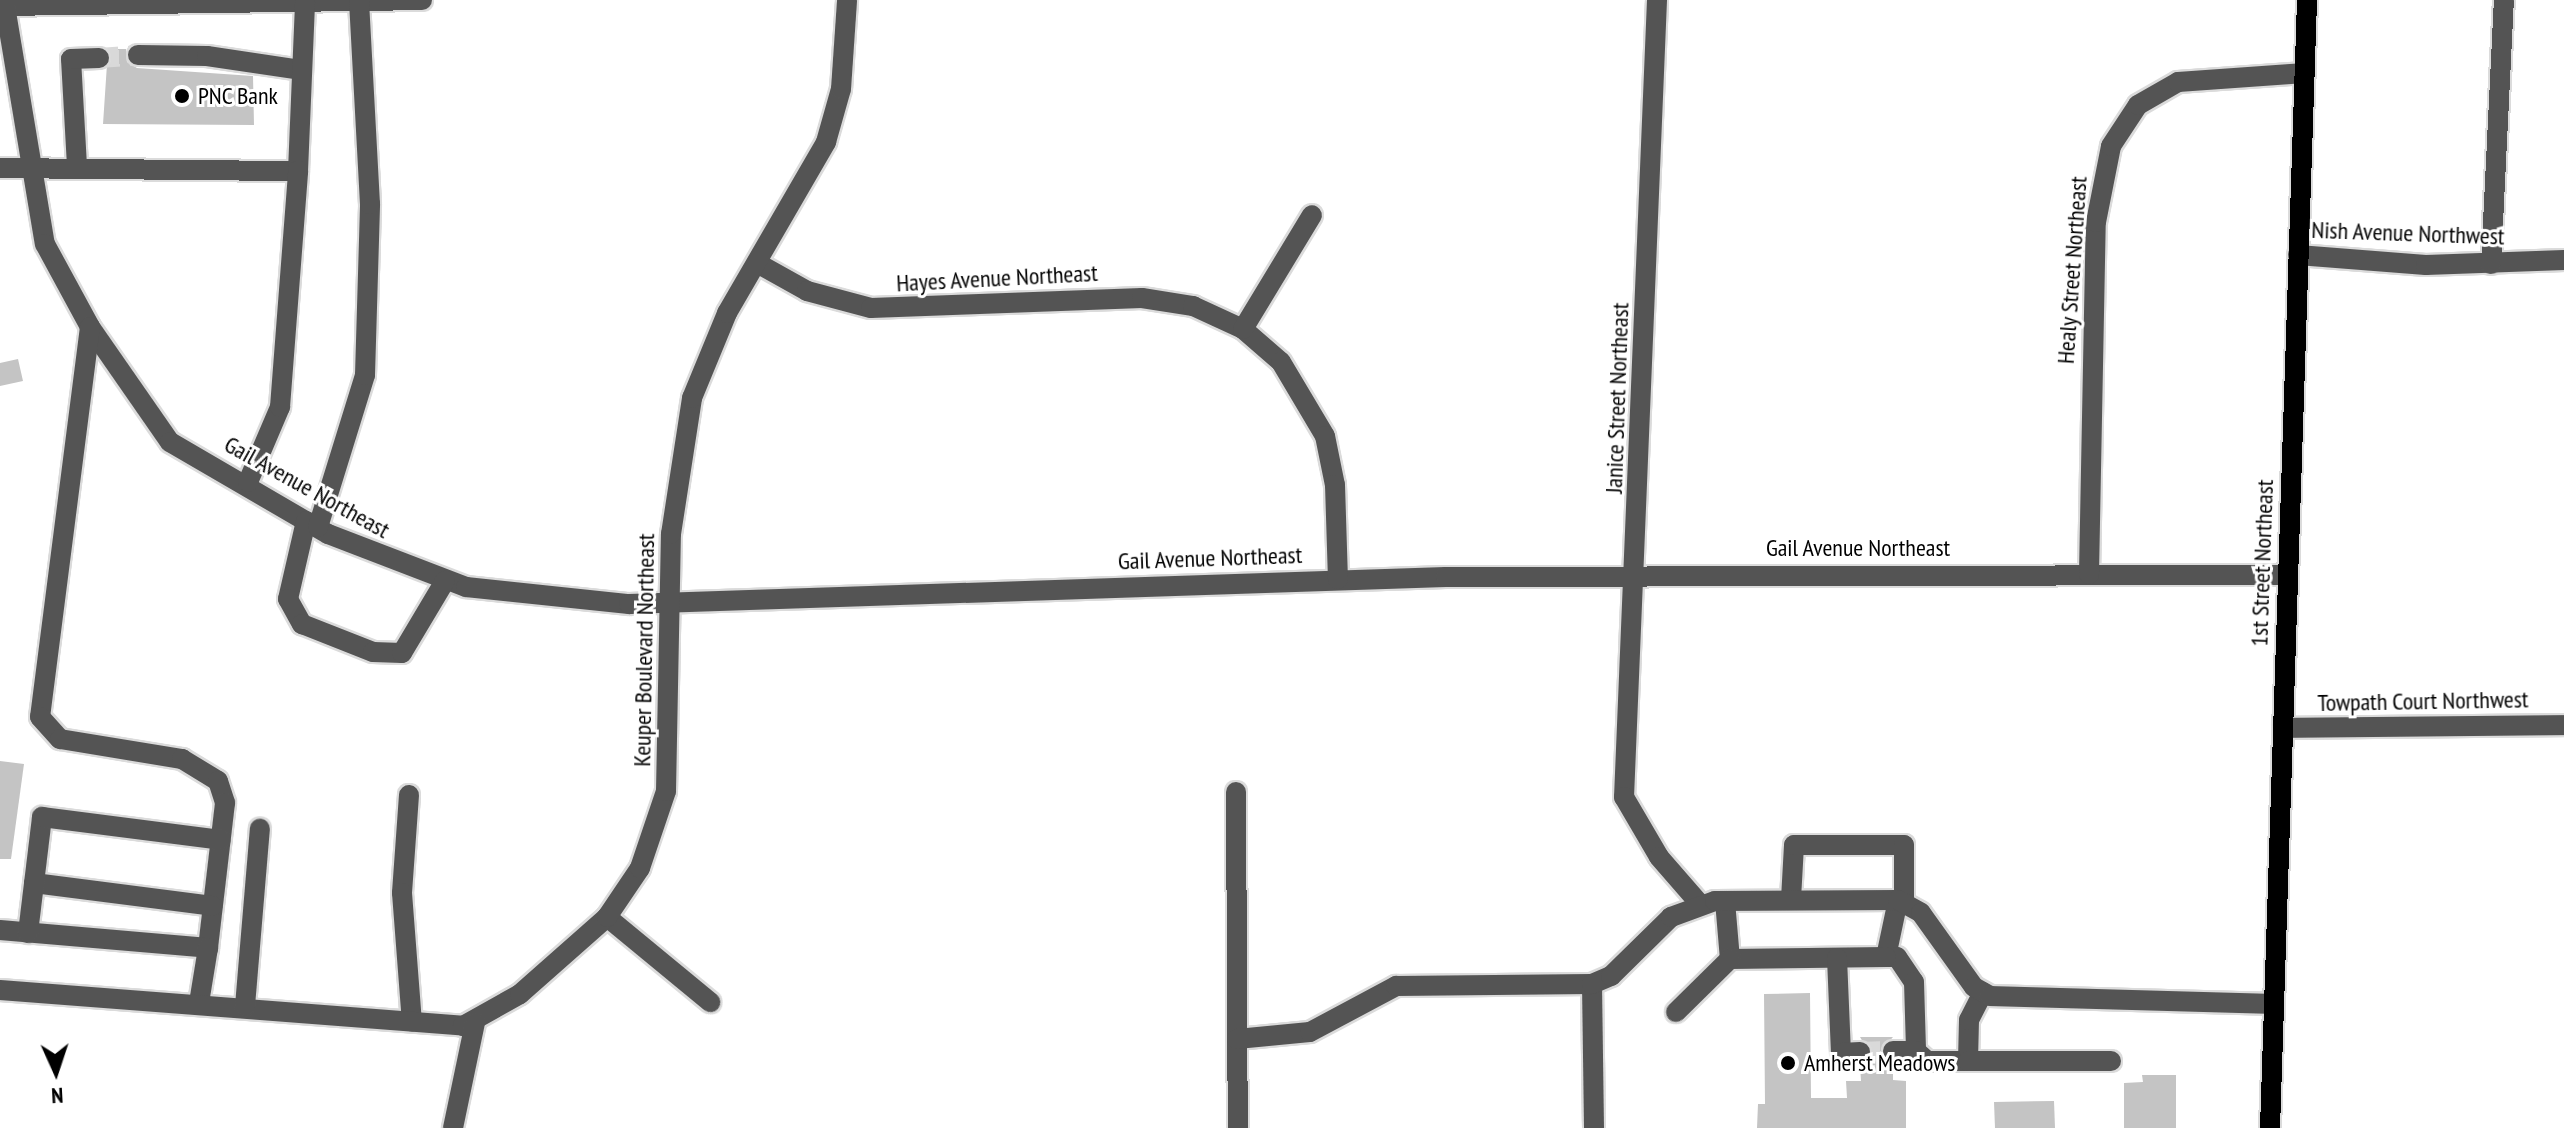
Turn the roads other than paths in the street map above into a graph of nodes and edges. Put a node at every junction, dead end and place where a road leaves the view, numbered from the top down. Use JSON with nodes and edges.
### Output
{"nodes":[{"id":1,"x":422,"y":0,"type":"edge"},
{"id":2,"x":847,"y":0,"type":"edge"},
{"id":3,"x":1657,"y":0,"type":"edge"},
{"id":4,"x":2307,"y":0,"type":"edge"},
{"id":5,"x":2504,"y":0,"type":"edge"},
{"id":6,"x":359,"y":1,"type":"edge"},
{"id":7,"x":305,"y":2,"type":"junction"},
{"id":8,"x":3,"y":6,"type":"edge"},
{"id":9,"x":138,"y":55,"type":"tunnel mouth"},
{"id":10,"x":99,"y":58,"type":"tunnel mouth"},
{"id":11,"x":302,"y":70,"type":"junction"},
{"id":12,"x":2305,"y":73,"type":"junction"},
{"id":13,"x":31,"y":165,"type":"junction"},
{"id":14,"x":77,"y":166,"type":"junction"},
{"id":15,"x":0,"y":168,"type":"edge"},
{"id":16,"x":298,"y":171,"type":"junction"},
{"id":17,"x":1312,"y":215,"type":"dead end"},
{"id":18,"x":2298,"y":255,"type":"junction"},
{"id":19,"x":2564,"y":260,"type":"edge"},
{"id":20,"x":757,"y":263,"type":"junction"},
{"id":21,"x":2491,"y":264,"type":"junction"},
{"id":22,"x":90,"y":327,"type":"junction"},
{"id":23,"x":1243,"y":329,"type":"junction"},
{"id":24,"x":248,"y":482,"type":"junction"},
{"id":25,"x":312,"y":524,"type":"junction"},
{"id":26,"x":2089,"y":574,"type":"junction"},
{"id":27,"x":1637,"y":575,"type":"junction"},
{"id":28,"x":2288,"y":575,"type":"junction"},
{"id":29,"x":1338,"y":579,"type":"junction"},
{"id":30,"x":445,"y":581,"type":"junction"},
{"id":31,"x":670,"y":603,"type":"junction"},
{"id":32,"x":2564,"y":725,"type":"edge"},
{"id":33,"x":2283,"y":728,"type":"junction"},
{"id":34,"x":1236,"y":792,"type":"dead end"},
{"id":35,"x":409,"y":795,"type":"dead end"},
{"id":36,"x":260,"y":829,"type":"dead end"},
{"id":37,"x":221,"y":840,"type":"junction"},
{"id":38,"x":34,"y":883,"type":"junction"},
{"id":39,"x":1791,"y":899,"type":"junction"},
{"id":40,"x":1725,"y":901,"type":"junction"},
{"id":41,"x":1901,"y":902,"type":"junction"},
{"id":42,"x":1699,"y":903,"type":"junction"},
{"id":43,"x":213,"y":906,"type":"junction"},
{"id":44,"x":607,"y":917,"type":"junction"},
{"id":45,"x":0,"y":930,"type":"edge"},
{"id":46,"x":28,"y":933,"type":"junction"},
{"id":47,"x":208,"y":948,"type":"junction"},
{"id":48,"x":1886,"y":957,"type":"junction"},
{"id":49,"x":1837,"y":958,"type":"junction"},
{"id":50,"x":1730,"y":959,"type":"junction"},
{"id":51,"x":1592,"y":984,"type":"junction"},
{"id":52,"x":0,"y":990,"type":"edge"},
{"id":53,"x":1983,"y":992,"type":"junction"},
{"id":54,"x":710,"y":1002,"type":"dead end"},
{"id":55,"x":199,"y":1003,"type":"junction"},
{"id":56,"x":2274,"y":1004,"type":"junction"},
{"id":57,"x":245,"y":1006,"type":"junction"},
{"id":58,"x":1676,"y":1012,"type":"dead end"},
{"id":59,"x":412,"y":1022,"type":"junction"},
{"id":60,"x":475,"y":1023,"type":"junction"},
{"id":61,"x":1237,"y":1039,"type":"junction"},
{"id":62,"x":1893,"y":1051,"type":"tunnel mouth"},
{"id":63,"x":1916,"y":1051,"type":"junction"},
{"id":64,"x":1860,"y":1052,"type":"dead end"},
{"id":65,"x":1968,"y":1061,"type":"junction"},
{"id":66,"x":2111,"y":1061,"type":"dead end"},
{"id":67,"x":453,"y":1128,"type":"edge"},
{"id":68,"x":1238,"y":1128,"type":"edge"},
{"id":69,"x":1594,"y":1128,"type":"edge"},
{"id":70,"x":2270,"y":1128,"type":"edge"}],
"edges":[{"from":1,"to":6,"type":"street"},
{"from":2,"to":20,"type":"street","name":"Keuper Boulevard Northeast"},
{"from":3,"to":27,"type":"street","name":"Janice Street Northeast"},
{"from":4,"to":12,"type":"main road","name":"1st Street Northeast"},
{"from":5,"to":21,"type":"street"},
{"from":6,"to":7,"type":"street"},
{"from":6,"to":25,"type":"street"},
{"from":7,"to":8,"type":"street"},
{"from":7,"to":11,"type":"street"},
{"from":8,"to":13,"type":"street"},
{"from":9,"to":11,"type":"street"},
{"from":10,"to":14,"type":"street"},
{"from":11,"to":16,"type":"street"},
{"from":12,"to":18,"type":"main road","name":"1st Street Northeast"},
{"from":12,"to":26,"type":"street","name":"Healy Street Northeast"},
{"from":13,"to":14,"type":"street"},
{"from":13,"to":15,"type":"street"},
{"from":13,"to":22,"type":"street"},
{"from":14,"to":16,"type":"street"},
{"from":16,"to":24,"type":"street"},
{"from":17,"to":23,"type":"street"},
{"from":18,"to":21,"type":"street","name":"Nish Avenue Northwest"},
{"from":18,"to":28,"type":"main road","name":"1st Street Northeast"},
{"from":19,"to":21,"type":"street","name":"Nish Avenue Northwest"},
{"from":20,"to":23,"type":"street","name":"Hayes Avenue Northeast"},
{"from":20,"to":31,"type":"street","name":"Keuper Boulevard Northeast"},
{"from":22,"to":24,"type":"street","name":"Gail Avenue Northeast"},
{"from":22,"to":37,"type":"street"},
{"from":23,"to":29,"type":"street","name":"Hayes Avenue Northeast"},
{"from":24,"to":25,"type":"street","name":"Gail Avenue Northeast"},
{"from":25,"to":30,"type":"street","name":"Gail Avenue Northeast"},
{"from":25,"to":30,"type":"street"},
{"from":26,"to":27,"type":"street","name":"Gail Avenue Northeast"},
{"from":26,"to":28,"type":"street","name":"Gail Avenue Northeast"},
{"from":27,"to":29,"type":"street","name":"Gail Avenue Northeast"},
{"from":27,"to":42,"type":"street","name":"Janice Street Northeast"},
{"from":28,"to":33,"type":"main road","name":"1st Street Northeast"},
{"from":29,"to":31,"type":"street","name":"Gail Avenue Northeast"},
{"from":30,"to":31,"type":"street","name":"Gail Avenue Northeast"},
{"from":31,"to":44,"type":"street","name":"Keuper Boulevard Northeast"},
{"from":32,"to":33,"type":"street","name":"Towpath Court Northwest"},
{"from":33,"to":56,"type":"main road","name":"1st Street Northeast"},
{"from":34,"to":61,"type":"street"},
{"from":35,"to":59,"type":"street"},
{"from":36,"to":57,"type":"street"},
{"from":37,"to":38,"type":"street"},
{"from":37,"to":43,"type":"street"},
{"from":38,"to":43,"type":"street"},
{"from":38,"to":46,"type":"street"},
{"from":39,"to":40,"type":"street"},
{"from":39,"to":41,"type":"street"},
{"from":39,"to":41,"type":"street"},
{"from":40,"to":42,"type":"street"},
{"from":40,"to":50,"type":"street"},
{"from":41,"to":48,"type":"street"},
{"from":41,"to":53,"type":"street"},
{"from":42,"to":51,"type":"street"},
{"from":43,"to":47,"type":"street"},
{"from":44,"to":54,"type":"street"},
{"from":44,"to":60,"type":"street","name":"Keuper Boulevard Northeast"},
{"from":45,"to":46,"type":"street"},
{"from":46,"to":47,"type":"street"},
{"from":47,"to":55,"type":"street"},
{"from":48,"to":49,"type":"street"},
{"from":48,"to":63,"type":"street"},
{"from":49,"to":50,"type":"street"},
{"from":49,"to":64,"type":"street"},
{"from":50,"to":58,"type":"street"},
{"from":51,"to":61,"type":"street"},
{"from":51,"to":69,"type":"street"},
{"from":52,"to":55,"type":"street"},
{"from":53,"to":56,"type":"street"},
{"from":53,"to":65,"type":"street"},
{"from":55,"to":57,"type":"street"},
{"from":56,"to":70,"type":"main road","name":"1st Street Northeast"},
{"from":57,"to":59,"type":"street"},
{"from":59,"to":60,"type":"street"},
{"from":60,"to":67,"type":"street"},
{"from":61,"to":68,"type":"street"},
{"from":62,"to":63,"type":"street"},
{"from":63,"to":65,"type":"street"},
{"from":65,"to":66,"type":"street"}]}
